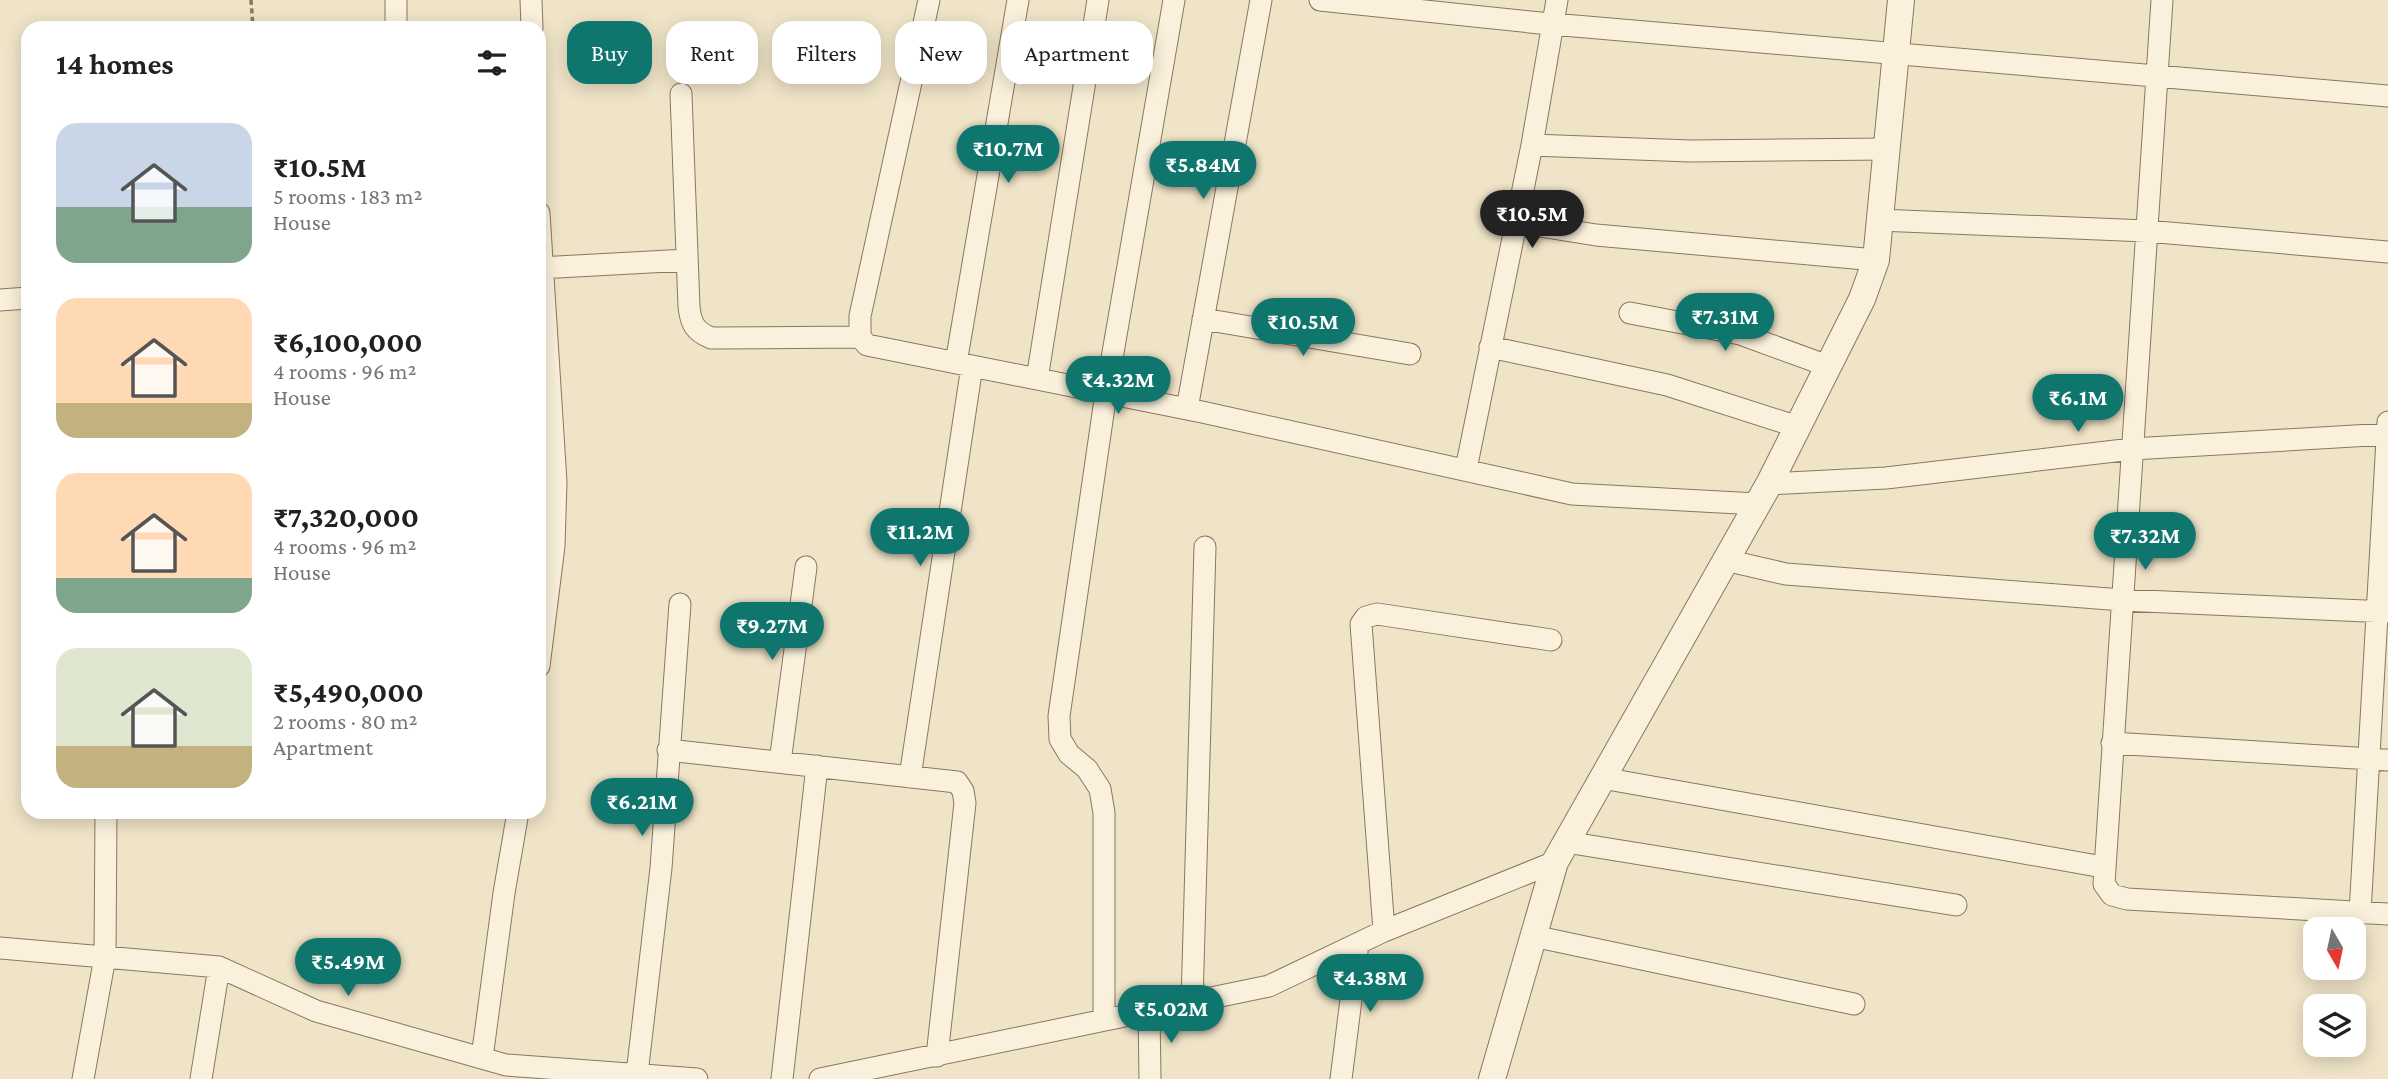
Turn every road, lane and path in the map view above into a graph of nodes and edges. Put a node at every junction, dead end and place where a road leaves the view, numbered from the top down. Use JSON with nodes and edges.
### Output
{"nodes":[{"id":1,"x":251,"y":0,"type":"edge"},
{"id":2,"x":396,"y":0,"type":"edge"},
{"id":3,"x":531,"y":0,"type":"edge"},
{"id":4,"x":929,"y":0,"type":"edge"},
{"id":5,"x":1018,"y":0,"type":"edge"},
{"id":6,"x":1098,"y":0,"type":"edge"},
{"id":7,"x":1174,"y":0,"type":"edge"},
{"id":8,"x":1261,"y":0,"type":"edge"},
{"id":9,"x":1320,"y":0,"type":"edge"},
{"id":10,"x":1557,"y":0,"type":"edge"},
{"id":11,"x":1901,"y":0,"type":"edge"},
{"id":12,"x":2162,"y":0,"type":"edge"},
{"id":13,"x":252,"y":21,"type":"edge"},
{"id":14,"x":396,"y":21,"type":"edge"},
{"id":15,"x":532,"y":21,"type":"edge"},
{"id":16,"x":1553,"y":24,"type":"junction"},
{"id":17,"x":1896,"y":54,"type":"junction"},
{"id":18,"x":2158,"y":75,"type":"junction"},
{"id":19,"x":681,"y":94,"type":"dead end"},
{"id":20,"x":2388,"y":96,"type":"edge"},
{"id":21,"x":1532,"y":145,"type":"junction"},
{"id":22,"x":1888,"y":149,"type":"junction"},
{"id":23,"x":1879,"y":220,"type":"junction"},
{"id":24,"x":1516,"y":222,"type":"junction"},
{"id":25,"x":2146,"y":231,"type":"junction"},
{"id":26,"x":2388,"y":252,"type":"edge"},
{"id":27,"x":687,"y":260,"type":"junction"},
{"id":28,"x":1876,"y":260,"type":"junction"},
{"id":29,"x":546,"y":268,"type":"edge"},
{"id":30,"x":21,"y":298,"type":"edge"},
{"id":31,"x":0,"y":300,"type":"edge"},
{"id":32,"x":1630,"y":313,"type":"dead end"},
{"id":33,"x":1203,"y":319,"type":"junction"},
{"id":34,"x":860,"y":337,"type":"junction"},
{"id":35,"x":1490,"y":347,"type":"junction"},
{"id":36,"x":546,"y":348,"type":"edge"},
{"id":37,"x":1410,"y":354,"type":"dead end"},
{"id":38,"x":964,"y":364,"type":"junction"},
{"id":39,"x":1828,"y":366,"type":"junction"},
{"id":40,"x":1037,"y":379,"type":"junction"},
{"id":41,"x":1106,"y":393,"type":"junction"},
{"id":42,"x":1187,"y":409,"type":"junction"},
{"id":43,"x":2388,"y":421,"type":"edge"},
{"id":44,"x":1798,"y":427,"type":"junction"},
{"id":45,"x":2388,"y":434,"type":"edge"},
{"id":46,"x":2133,"y":449,"type":"junction"},
{"id":47,"x":1466,"y":469,"type":"junction"},
{"id":48,"x":1763,"y":494,"type":"junction"},
{"id":49,"x":1205,"y":547,"type":"dead end"},
{"id":50,"x":1725,"y":560,"type":"junction"},
{"id":51,"x":806,"y":567,"type":"dead end"},
{"id":52,"x":2122,"y":600,"type":"junction"},
{"id":53,"x":680,"y":604,"type":"dead end"},
{"id":54,"x":546,"y":610,"type":"edge"},
{"id":55,"x":2382,"y":612,"type":"edge"},
{"id":56,"x":1551,"y":640,"type":"dead end"},
{"id":57,"x":2112,"y":743,"type":"junction"},
{"id":58,"x":668,"y":750,"type":"junction"},
{"id":59,"x":2378,"y":760,"type":"edge"},
{"id":60,"x":780,"y":762,"type":"junction"},
{"id":61,"x":817,"y":766,"type":"junction"},
{"id":62,"x":910,"y":777,"type":"junction"},
{"id":63,"x":1602,"y":778,"type":"junction"},
{"id":64,"x":106,"y":819,"type":"edge"},
{"id":65,"x":518,"y":819,"type":"edge"},
{"id":66,"x":1560,"y":852,"type":"junction"},
{"id":67,"x":2103,"y":867,"type":"junction"},
{"id":68,"x":1956,"y":905,"type":"dead end"},
{"id":69,"x":2360,"y":913,"type":"junction"},
{"id":70,"x":2388,"y":914,"type":"edge"},
{"id":71,"x":1384,"y":931,"type":"junction"},
{"id":72,"x":1533,"y":936,"type":"junction"},
{"id":73,"x":1358,"y":944,"type":"junction"},
{"id":74,"x":0,"y":948,"type":"edge"},
{"id":75,"x":105,"y":957,"type":"junction"},
{"id":76,"x":219,"y":967,"type":"junction"},
{"id":77,"x":1192,"y":1002,"type":"junction"},
{"id":78,"x":1854,"y":1003,"type":"dead end"},
{"id":79,"x":1149,"y":1011,"type":"junction"},
{"id":80,"x":1104,"y":1020,"type":"junction"},
{"id":81,"x":937,"y":1056,"type":"junction"},
{"id":82,"x":482,"y":1058,"type":"junction"},
{"id":83,"x":637,"y":1074,"type":"junction"},
{"id":84,"x":83,"y":1079,"type":"edge"},
{"id":85,"x":201,"y":1079,"type":"edge"},
{"id":86,"x":694,"y":1079,"type":"edge"},
{"id":87,"x":782,"y":1079,"type":"edge"},
{"id":88,"x":820,"y":1079,"type":"edge"},
{"id":89,"x":1150,"y":1079,"type":"edge"},
{"id":90,"x":1340,"y":1079,"type":"edge"},
{"id":91,"x":1492,"y":1079,"type":"edge"}],
"edges":[{"from":1,"to":13,"type":"path"},
{"from":2,"to":14,"type":"street"},
{"from":3,"to":15,"type":"street"},
{"from":4,"to":34,"type":"street"},
{"from":5,"to":38,"type":"street"},
{"from":6,"to":40,"type":"street"},
{"from":7,"to":41,"type":"street"},
{"from":8,"to":33,"type":"street"},
{"from":9,"to":16,"type":"street"},
{"from":10,"to":16,"type":"street"},
{"from":11,"to":17,"type":"street"},
{"from":12,"to":18,"type":"street"},
{"from":16,"to":17,"type":"street"},
{"from":16,"to":21,"type":"street"},
{"from":17,"to":18,"type":"street"},
{"from":17,"to":22,"type":"street"},
{"from":18,"to":20,"type":"street"},
{"from":18,"to":25,"type":"street"},
{"from":19,"to":27,"type":"street"},
{"from":21,"to":22,"type":"street"},
{"from":21,"to":24,"type":"street"},
{"from":22,"to":23,"type":"street"},
{"from":23,"to":25,"type":"street"},
{"from":23,"to":28,"type":"street"},
{"from":24,"to":28,"type":"street"},
{"from":24,"to":35,"type":"street"},
{"from":25,"to":26,"type":"street"},
{"from":25,"to":46,"type":"street"},
{"from":27,"to":29,"type":"street"},
{"from":27,"to":34,"type":"street"},
{"from":28,"to":39,"type":"street"},
{"from":30,"to":31,"type":"street"},
{"from":32,"to":39,"type":"street"},
{"from":33,"to":37,"type":"street"},
{"from":33,"to":42,"type":"street"},
{"from":34,"to":38,"type":"street"},
{"from":35,"to":44,"type":"street"},
{"from":35,"to":47,"type":"street"},
{"from":36,"to":54,"type":"street"},
{"from":38,"to":40,"type":"street"},
{"from":38,"to":62,"type":"street"},
{"from":39,"to":44,"type":"street"},
{"from":40,"to":41,"type":"street"},
{"from":41,"to":42,"type":"street"},
{"from":41,"to":80,"type":"street"},
{"from":42,"to":47,"type":"street"},
{"from":43,"to":45,"type":"street"},
{"from":44,"to":48,"type":"street"},
{"from":45,"to":46,"type":"street"},
{"from":45,"to":55,"type":"street"},
{"from":46,"to":48,"type":"street"},
{"from":46,"to":52,"type":"street"},
{"from":47,"to":48,"type":"street"},
{"from":48,"to":50,"type":"street"},
{"from":49,"to":77,"type":"street"},
{"from":50,"to":52,"type":"street"},
{"from":50,"to":63,"type":"street"},
{"from":51,"to":60,"type":"street"},
{"from":52,"to":55,"type":"street"},
{"from":52,"to":57,"type":"street"},
{"from":53,"to":58,"type":"street"},
{"from":55,"to":59,"type":"street"},
{"from":56,"to":71,"type":"street"},
{"from":57,"to":59,"type":"street"},
{"from":57,"to":67,"type":"street"},
{"from":58,"to":60,"type":"street"},
{"from":58,"to":83,"type":"street"},
{"from":59,"to":69,"type":"street"},
{"from":60,"to":61,"type":"street"},
{"from":61,"to":62,"type":"street"},
{"from":61,"to":87,"type":"street"},
{"from":62,"to":81,"type":"street"},
{"from":63,"to":66,"type":"street"},
{"from":63,"to":67,"type":"street"},
{"from":64,"to":75,"type":"street"},
{"from":65,"to":82,"type":"street"},
{"from":66,"to":68,"type":"street"},
{"from":66,"to":71,"type":"street"},
{"from":66,"to":72,"type":"street"},
{"from":67,"to":69,"type":"street"},
{"from":69,"to":70,"type":"street"},
{"from":71,"to":73,"type":"street"},
{"from":72,"to":78,"type":"street"},
{"from":72,"to":91,"type":"street"},
{"from":73,"to":77,"type":"street"},
{"from":73,"to":90,"type":"street"},
{"from":74,"to":75,"type":"street"},
{"from":75,"to":76,"type":"street"},
{"from":75,"to":84,"type":"street"},
{"from":76,"to":82,"type":"street"},
{"from":76,"to":85,"type":"street"},
{"from":77,"to":79,"type":"street"},
{"from":79,"to":80,"type":"street"},
{"from":79,"to":89,"type":"street"},
{"from":80,"to":81,"type":"street"},
{"from":81,"to":88,"type":"street"},
{"from":82,"to":83,"type":"street"},
{"from":83,"to":86,"type":"street"}]}
